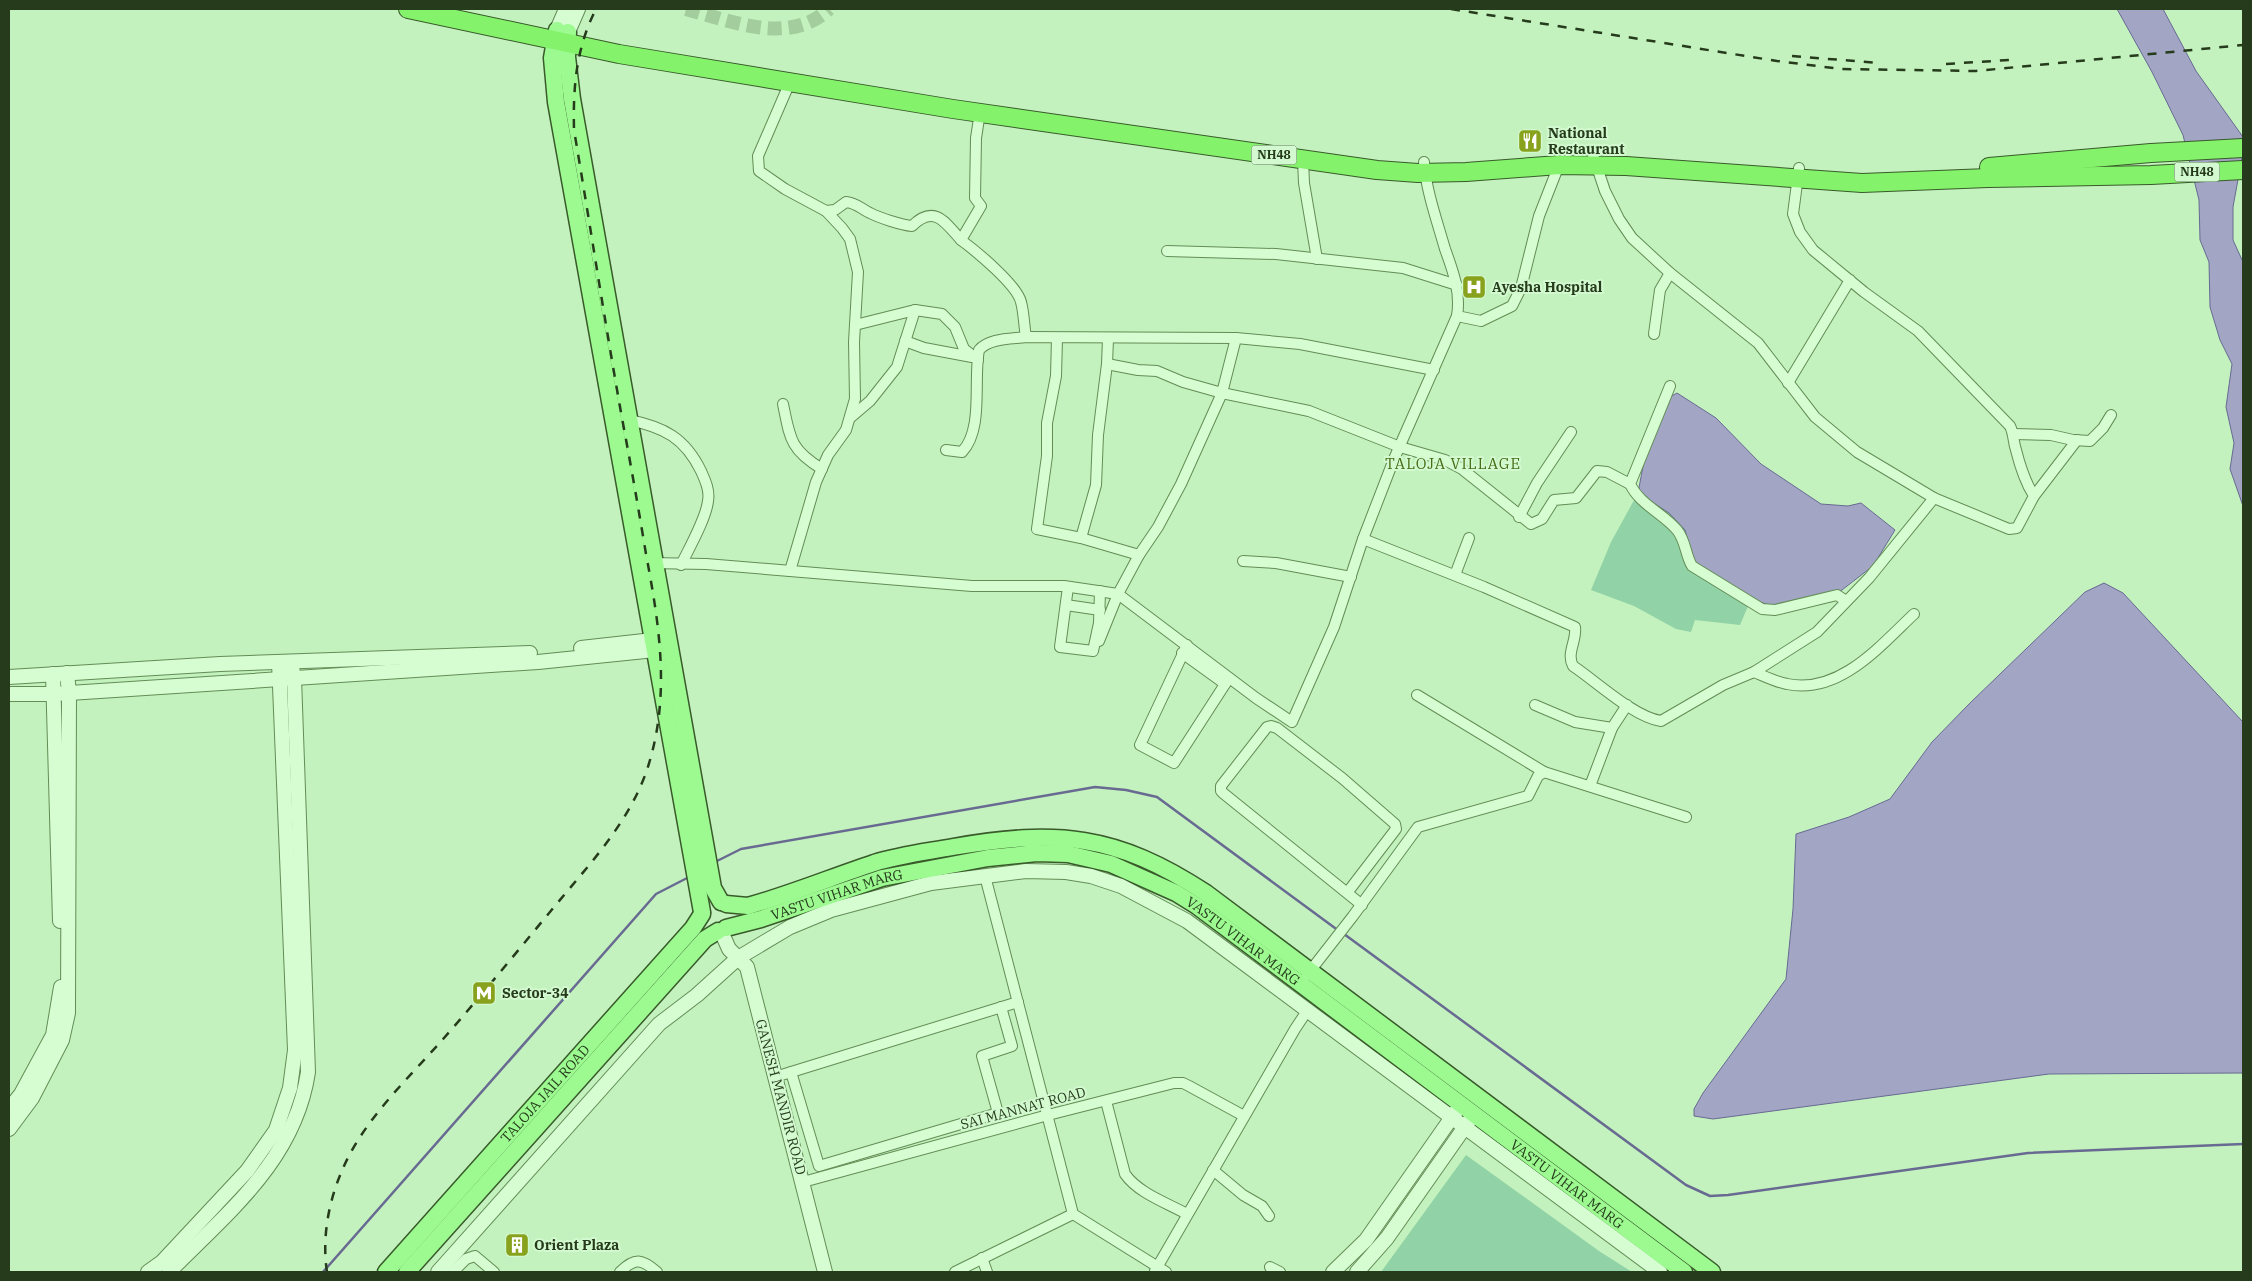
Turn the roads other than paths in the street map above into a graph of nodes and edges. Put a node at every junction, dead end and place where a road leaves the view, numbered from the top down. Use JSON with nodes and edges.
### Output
{"nodes":[{"id":1,"x":408,"y":9,"type":"edge"},
{"id":2,"x":460,"y":9,"type":"edge"},
{"id":3,"x":566,"y":9,"type":"edge"},
{"id":4,"x":578,"y":9,"type":"edge"},
{"id":5,"x":562,"y":36,"type":"junction"},
{"id":6,"x":790,"y":82,"type":"junction"},
{"id":7,"x":980,"y":112,"type":"junction"},
{"id":8,"x":2243,"y":148,"type":"edge"},
{"id":9,"x":1303,"y":159,"type":"junction"},
{"id":10,"x":1594,"y":160,"type":"junction"},
{"id":11,"x":1560,"y":165,"type":"junction"},
{"id":12,"x":1424,"y":167,"type":"junction"},
{"id":13,"x":2243,"y":170,"type":"edge"},
{"id":14,"x":1798,"y":173,"type":"junction"},
{"id":15,"x":826,"y":211,"type":"junction"},
{"id":16,"x":961,"y":240,"type":"junction"},
{"id":17,"x":1168,"y":251,"type":"dead end"},
{"id":18,"x":1317,"y":259,"type":"junction"},
{"id":19,"x":1670,"y":273,"type":"junction"},
{"id":20,"x":1850,"y":280,"type":"junction"},
{"id":21,"x":1457,"y":285,"type":"junction"},
{"id":22,"x":915,"y":310,"type":"junction"},
{"id":23,"x":1458,"y":316,"type":"junction"},
{"id":24,"x":855,"y":325,"type":"junction"},
{"id":25,"x":1654,"y":334,"type":"dead end"},
{"id":26,"x":1026,"y":337,"type":"junction"},
{"id":27,"x":1057,"y":338,"type":"junction"},
{"id":28,"x":1236,"y":338,"type":"junction"},
{"id":29,"x":1108,"y":339,"type":"junction"},
{"id":30,"x":905,"y":341,"type":"junction"},
{"id":31,"x":976,"y":359,"type":"junction"},
{"id":32,"x":1107,"y":364,"type":"junction"},
{"id":33,"x":1434,"y":370,"type":"junction"},
{"id":34,"x":1788,"y":383,"type":"junction"},
{"id":35,"x":1670,"y":386,"type":"dead end"},
{"id":36,"x":1222,"y":393,"type":"junction"},
{"id":37,"x":784,"y":404,"type":"dead end"},
{"id":38,"x":2111,"y":415,"type":"dead end"},
{"id":39,"x":849,"y":419,"type":"junction"},
{"id":40,"x":630,"y":420,"type":"junction"},
{"id":41,"x":1571,"y":432,"type":"dead end"},
{"id":42,"x":2014,"y":434,"type":"junction"},
{"id":43,"x":2077,"y":440,"type":"junction"},
{"id":44,"x":1400,"y":447,"type":"junction"},
{"id":45,"x":946,"y":450,"type":"dead end"},
{"id":46,"x":822,"y":469,"type":"junction"},
{"id":47,"x":1630,"y":484,"type":"junction"},
{"id":48,"x":2034,"y":496,"type":"junction"},
{"id":49,"x":1934,"y":498,"type":"junction"},
{"id":50,"x":1519,"y":517,"type":"junction"},
{"id":51,"x":1081,"y":538,"type":"junction"},
{"id":52,"x":1469,"y":538,"type":"dead end"},
{"id":53,"x":1363,"y":539,"type":"junction"},
{"id":54,"x":1139,"y":555,"type":"junction"},
{"id":55,"x":1243,"y":561,"type":"dead end"},
{"id":56,"x":647,"y":564,"type":"junction"},
{"id":57,"x":681,"y":565,"type":"junction"},
{"id":58,"x":790,"y":571,"type":"junction"},
{"id":59,"x":1455,"y":575,"type":"junction"},
{"id":60,"x":1350,"y":577,"type":"junction"},
{"id":61,"x":1068,"y":587,"type":"junction"},
{"id":62,"x":1100,"y":591,"type":"junction"},
{"id":63,"x":1118,"y":594,"type":"junction"},
{"id":64,"x":1846,"y":601,"type":"junction"},
{"id":65,"x":1066,"y":606,"type":"junction"},
{"id":66,"x":1100,"y":610,"type":"junction"},
{"id":67,"x":1914,"y":614,"type":"dead end"},
{"id":68,"x":1099,"y":641,"type":"dead end"},
{"id":69,"x":654,"y":645,"type":"junction"},
{"id":70,"x":1184,"y":649,"type":"junction"},
{"id":71,"x":285,"y":662,"type":"junction"},
{"id":72,"x":1754,"y":672,"type":"junction"},
{"id":73,"x":67,"y":673,"type":"junction"},
{"id":74,"x":53,"y":674,"type":"junction"},
{"id":75,"x":9,"y":677,"type":"edge"},
{"id":76,"x":294,"y":678,"type":"junction"},
{"id":77,"x":279,"y":679,"type":"junction"},
{"id":78,"x":1227,"y":681,"type":"junction"},
{"id":79,"x":69,"y":693,"type":"junction"},
{"id":80,"x":9,"y":694,"type":"edge"},
{"id":81,"x":54,"y":694,"type":"junction"},
{"id":82,"x":1417,"y":695,"type":"dead end"},
{"id":83,"x":1535,"y":705,"type":"dead end"},
{"id":84,"x":1627,"y":705,"type":"junction"},
{"id":85,"x":1612,"y":728,"type":"junction"},
{"id":86,"x":1544,"y":772,"type":"junction"},
{"id":87,"x":1590,"y":786,"type":"junction"},
{"id":88,"x":1686,"y":817,"type":"dead end"},
{"id":89,"x":985,"y":876,"type":"junction"},
{"id":90,"x":1347,"y":893,"type":"junction"},
{"id":91,"x":724,"y":903,"type":"junction"},
{"id":92,"x":1362,"y":905,"type":"junction"},
{"id":93,"x":702,"y":913,"type":"junction"},
{"id":94,"x":722,"y":930,"type":"junction"},
{"id":95,"x":738,"y":958,"type":"junction"},
{"id":96,"x":1310,"y":971,"type":"junction"},
{"id":97,"x":1018,"y":1002,"type":"junction"},
{"id":98,"x":1001,"y":1007,"type":"junction"},
{"id":99,"x":1307,"y":1011,"type":"junction"},
{"id":100,"x":791,"y":1072,"type":"junction"},
{"id":101,"x":776,"y":1077,"type":"junction"},
{"id":102,"x":1106,"y":1101,"type":"junction"},
{"id":103,"x":9,"y":1109,"type":"edge"},
{"id":104,"x":1467,"y":1110,"type":"junction"},
{"id":105,"x":1048,"y":1115,"type":"junction"},
{"id":106,"x":1244,"y":1116,"type":"junction"},
{"id":107,"x":9,"y":1129,"type":"edge"},
{"id":108,"x":1213,"y":1170,"type":"junction"},
{"id":109,"x":803,"y":1182,"type":"junction"},
{"id":110,"x":1073,"y":1214,"type":"junction"},
{"id":111,"x":1187,"y":1214,"type":"junction"},
{"id":112,"x":1269,"y":1216,"type":"dead end"},
{"id":113,"x":982,"y":1258,"type":"junction"},
{"id":114,"x":1270,"y":1267,"type":"dead end"},
{"id":115,"x":1156,"y":1269,"type":"edge"},
{"id":116,"x":148,"y":1272,"type":"edge"},
{"id":117,"x":169,"y":1272,"type":"edge"},
{"id":118,"x":386,"y":1272,"type":"edge"},
{"id":119,"x":407,"y":1272,"type":"edge"},
{"id":120,"x":438,"y":1272,"type":"edge"},
{"id":121,"x":453,"y":1272,"type":"edge"},
{"id":122,"x":494,"y":1272,"type":"edge"},
{"id":123,"x":620,"y":1272,"type":"edge"},
{"id":124,"x":656,"y":1272,"type":"edge"},
{"id":125,"x":825,"y":1272,"type":"edge"},
{"id":126,"x":955,"y":1272,"type":"edge"},
{"id":127,"x":987,"y":1272,"type":"edge"},
{"id":128,"x":1166,"y":1272,"type":"edge"},
{"id":129,"x":1280,"y":1272,"type":"edge"},
{"id":130,"x":1333,"y":1272,"type":"edge"},
{"id":131,"x":1358,"y":1272,"type":"edge"},
{"id":132,"x":1660,"y":1272,"type":"edge"},
{"id":133,"x":1684,"y":1272,"type":"edge"},
{"id":134,"x":1712,"y":1272,"type":"edge"}],
"edges":[{"from":1,"to":5,"type":"highway","number":"NH48"},
{"from":2,"to":5,"type":"highway","number":"NH48"},
{"from":3,"to":5,"type":"street"},
{"from":4,"to":5,"type":"street"},
{"from":5,"to":6,"type":"highway","number":"NH48"},
{"from":5,"to":12,"type":"highway","number":"NH48"},
{"from":5,"to":40,"type":"main road"},
{"from":5,"to":56,"type":"main road"},
{"from":6,"to":7,"type":"highway","number":"NH48"},
{"from":6,"to":15,"type":"street"},
{"from":7,"to":9,"type":"highway","number":"NH48"},
{"from":7,"to":16,"type":"street"},
{"from":8,"to":14,"type":"highway","number":"NH48"},
{"from":9,"to":12,"type":"highway","number":"NH48"},
{"from":9,"to":18,"type":"street"},
{"from":10,"to":11,"type":"highway","number":"NH48"},
{"from":10,"to":12,"type":"highway","number":"NH48"},
{"from":10,"to":14,"type":"highway","number":"NH48"},
{"from":10,"to":19,"type":"street"},
{"from":11,"to":12,"type":"highway","number":"NH48"},
{"from":11,"to":23,"type":"street"},
{"from":12,"to":21,"type":"street"},
{"from":13,"to":14,"type":"highway","number":"NH48"},
{"from":14,"to":20,"type":"street"},
{"from":15,"to":16,"type":"street"},
{"from":15,"to":24,"type":"street"},
{"from":16,"to":26,"type":"street"},
{"from":17,"to":18,"type":"street"},
{"from":18,"to":21,"type":"street"},
{"from":19,"to":25,"type":"street"},
{"from":19,"to":34,"type":"street"},
{"from":20,"to":34,"type":"street"},
{"from":20,"to":42,"type":"street"},
{"from":21,"to":23,"type":"street"},
{"from":22,"to":24,"type":"street"},
{"from":22,"to":30,"type":"street"},
{"from":22,"to":31,"type":"street"},
{"from":23,"to":33,"type":"street"},
{"from":24,"to":39,"type":"street"},
{"from":26,"to":27,"type":"street"},
{"from":26,"to":31,"type":"street"},
{"from":27,"to":29,"type":"street"},
{"from":27,"to":51,"type":"street"},
{"from":28,"to":29,"type":"street"},
{"from":28,"to":33,"type":"street"},
{"from":28,"to":36,"type":"street"},
{"from":29,"to":32,"type":"street"},
{"from":30,"to":31,"type":"street"},
{"from":30,"to":39,"type":"street"},
{"from":31,"to":45,"type":"street"},
{"from":32,"to":36,"type":"street"},
{"from":32,"to":51,"type":"street"},
{"from":33,"to":44,"type":"street"},
{"from":34,"to":49,"type":"street"},
{"from":35,"to":47,"type":"street"},
{"from":36,"to":44,"type":"street"},
{"from":36,"to":54,"type":"street"},
{"from":37,"to":46,"type":"street"},
{"from":38,"to":43,"type":"street"},
{"from":39,"to":46,"type":"street"},
{"from":40,"to":56,"type":"main road"},
{"from":40,"to":57,"type":"street"},
{"from":41,"to":50,"type":"street"},
{"from":42,"to":43,"type":"street"},
{"from":42,"to":48,"type":"street"},
{"from":43,"to":48,"type":"street"},
{"from":44,"to":50,"type":"street"},
{"from":44,"to":53,"type":"street"},
{"from":46,"to":58,"type":"street"},
{"from":47,"to":50,"type":"street"},
{"from":47,"to":64,"type":"street"},
{"from":48,"to":49,"type":"street"},
{"from":49,"to":64,"type":"street"},
{"from":51,"to":54,"type":"street"},
{"from":52,"to":59,"type":"street"},
{"from":53,"to":59,"type":"street"},
{"from":53,"to":60,"type":"street"},
{"from":54,"to":63,"type":"street"},
{"from":55,"to":60,"type":"street"},
{"from":56,"to":57,"type":"street"},
{"from":56,"to":69,"type":"main road"},
{"from":56,"to":91,"type":"main road"},
{"from":57,"to":58,"type":"street"},
{"from":58,"to":61,"type":"street"},
{"from":59,"to":84,"type":"street"},
{"from":60,"to":78,"type":"street"},
{"from":61,"to":62,"type":"street"},
{"from":61,"to":65,"type":"street"},
{"from":62,"to":63,"type":"street"},
{"from":62,"to":66,"type":"street"},
{"from":63,"to":68,"type":"street"},
{"from":63,"to":70,"type":"street"},
{"from":64,"to":72,"type":"street"},
{"from":65,"to":66,"type":"street"},
{"from":65,"to":66,"type":"street"},
{"from":67,"to":72,"type":"street"},
{"from":69,"to":71,"type":"street"},
{"from":69,"to":76,"type":"street"},
{"from":69,"to":93,"type":"main road"},
{"from":70,"to":78,"type":"street"},
{"from":70,"to":78,"type":"street"},
{"from":71,"to":73,"type":"street"},
{"from":71,"to":76,"type":"street"},
{"from":71,"to":77,"type":"street"},
{"from":72,"to":84,"type":"street"},
{"from":73,"to":74,"type":"street"},
{"from":73,"to":79,"type":"street"},
{"from":74,"to":75,"type":"street"},
{"from":74,"to":81,"type":"street"},
{"from":76,"to":77,"type":"street"},
{"from":76,"to":117,"type":"street"},
{"from":77,"to":79,"type":"street"},
{"from":77,"to":116,"type":"street"},
{"from":79,"to":81,"type":"street"},
{"from":79,"to":107,"type":"street"},
{"from":80,"to":81,"type":"street"},
{"from":81,"to":103,"type":"street"},
{"from":82,"to":86,"type":"street"},
{"from":83,"to":85,"type":"street"},
{"from":84,"to":85,"type":"street"},
{"from":85,"to":87,"type":"street"},
{"from":86,"to":87,"type":"street"},
{"from":86,"to":92,"type":"street"},
{"from":87,"to":88,"type":"street"},
{"from":89,"to":95,"type":"street"},
{"from":89,"to":97,"type":"street"},
{"from":89,"to":99,"type":"street"},
{"from":90,"to":90,"type":"street"},
{"from":90,"to":92,"type":"street"},
{"from":91,"to":93,"type":"main road"},
{"from":91,"to":94,"type":"main road"},
{"from":91,"to":96,"type":"main road"},
{"from":92,"to":96,"type":"street"},
{"from":93,"to":94,"type":"main road"},
{"from":93,"to":118,"type":"main road","name":"TALOJA JAIL ROAD"},
{"from":94,"to":95,"type":"street","name":"GANESH MANDIR ROAD"},
{"from":94,"to":96,"type":"main road","name":"VASTU VIHAR MARG"},
{"from":94,"to":119,"type":"main road","name":"TALOJA JAIL ROAD"},
{"from":95,"to":101,"type":"street","name":"GANESH MANDIR ROAD"},
{"from":95,"to":120,"type":"street"},
{"from":96,"to":104,"type":"main road","name":"VASTU VIHAR MARG"},
{"from":97,"to":98,"type":"street"},
{"from":97,"to":105,"type":"street"},
{"from":98,"to":100,"type":"street"},
{"from":98,"to":100,"type":"street"},
{"from":99,"to":104,"type":"street"},
{"from":99,"to":106,"type":"street"},
{"from":100,"to":101,"type":"street"},
{"from":101,"to":109,"type":"street","name":"GANESH MANDIR ROAD"},
{"from":102,"to":105,"type":"street","name":"SAI MANNAT ROAD"},
{"from":102,"to":106,"type":"street","name":"SAI MANNAT ROAD"},
{"from":102,"to":111,"type":"street"},
{"from":104,"to":130,"type":"street"},
{"from":104,"to":131,"type":"street"},
{"from":104,"to":132,"type":"street"},
{"from":104,"to":133,"type":"main road","name":"VASTU VIHAR MARG"},
{"from":104,"to":134,"type":"main road"},
{"from":105,"to":109,"type":"street","name":"SAI MANNAT ROAD"},
{"from":105,"to":110,"type":"street"},
{"from":106,"to":108,"type":"street"},
{"from":108,"to":111,"type":"street"},
{"from":108,"to":112,"type":"street"},
{"from":109,"to":125,"type":"street","name":"GANESH MANDIR ROAD"},
{"from":110,"to":113,"type":"street"},
{"from":110,"to":115,"type":"street"},
{"from":111,"to":115,"type":"street"},
{"from":113,"to":126,"type":"street"},
{"from":113,"to":127,"type":"street"},
{"from":114,"to":129,"type":"street"},
{"from":115,"to":128,"type":"street"},
{"from":121,"to":122,"type":"street"},
{"from":123,"to":124,"type":"street"}]}
